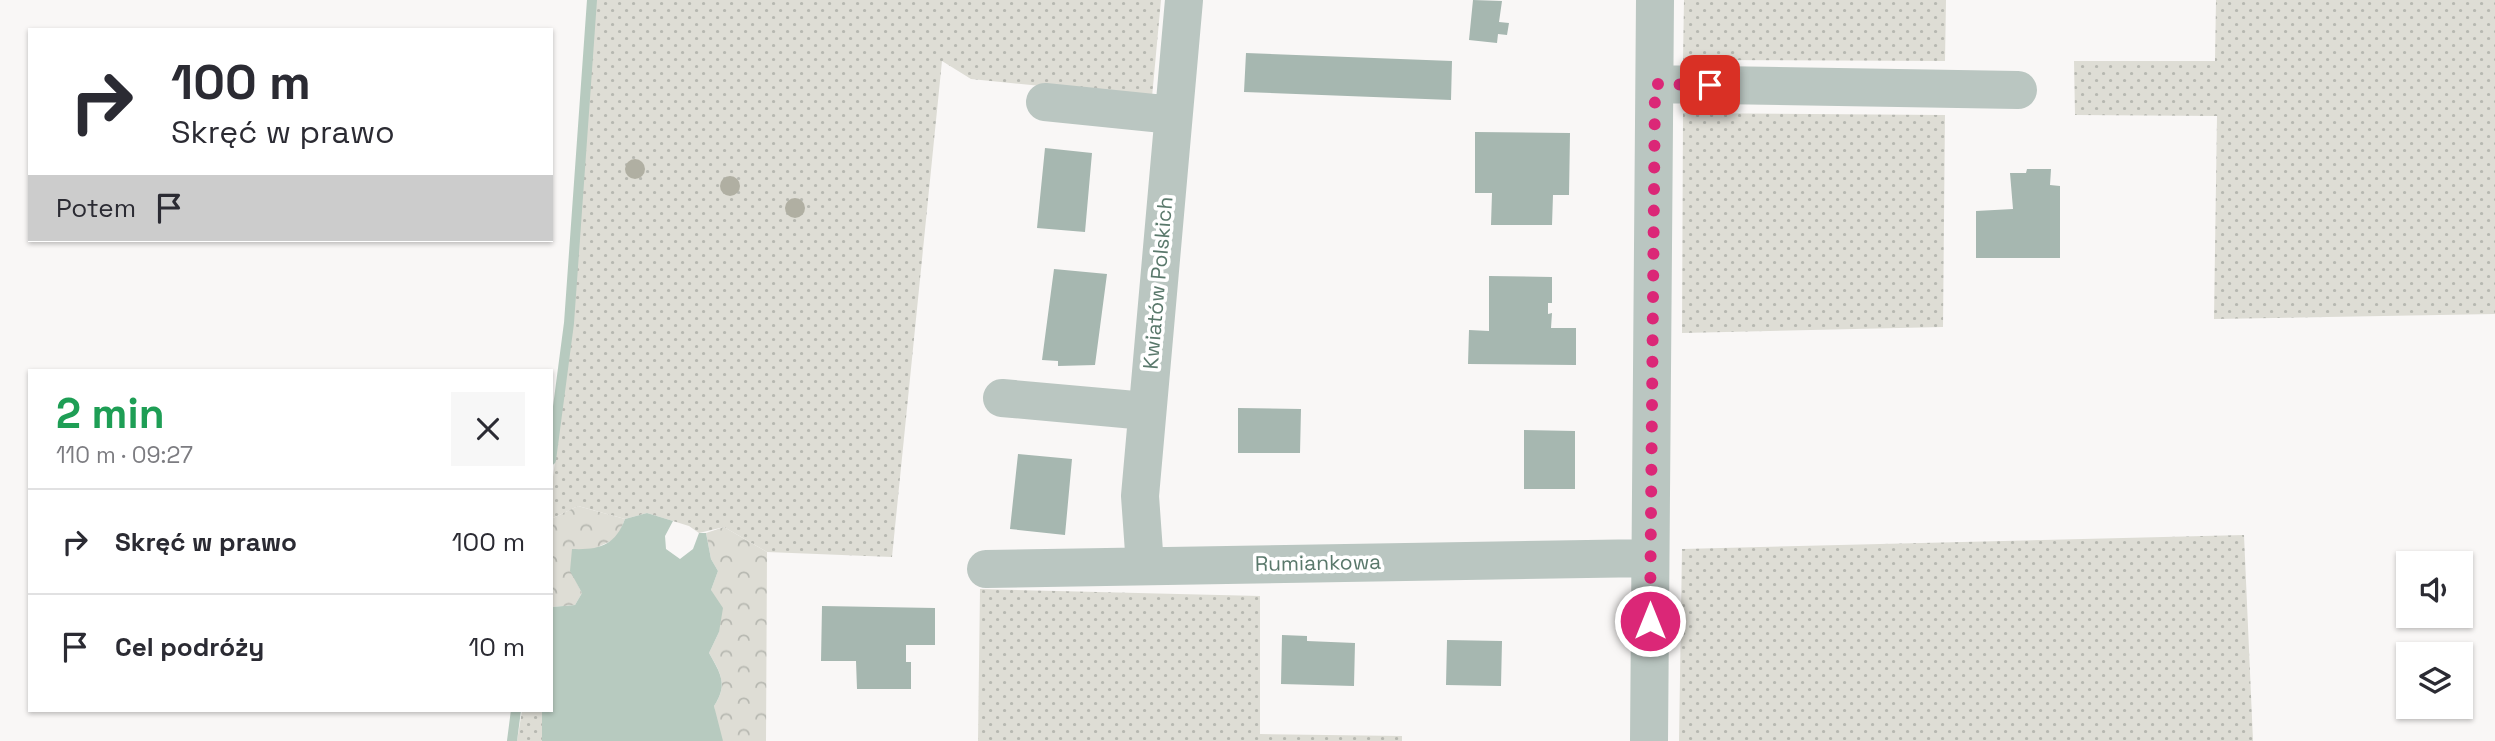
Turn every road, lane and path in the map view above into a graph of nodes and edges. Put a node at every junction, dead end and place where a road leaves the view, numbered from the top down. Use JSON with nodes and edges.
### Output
{"nodes":[{"id":1,"x":1184,"y":0,"type":"edge"},
{"id":2,"x":1655,"y":0,"type":"edge"},
{"id":3,"x":1655,"y":84,"type":"junction"},
{"id":4,"x":2018,"y":90,"type":"dead end"},
{"id":5,"x":1045,"y":102,"type":"dead end"},
{"id":6,"x":1173,"y":115,"type":"junction"},
{"id":7,"x":1002,"y":398,"type":"dead end"},
{"id":8,"x":1146,"y":411,"type":"junction"},
{"id":9,"x":1650,"y":558,"type":"junction"},
{"id":10,"x":1145,"y":566,"type":"junction"},
{"id":11,"x":986,"y":569,"type":"dead end"},
{"id":12,"x":1649,"y":741,"type":"edge"}],
"edges":[{"from":1,"to":6,"type":"street","name":"Kwiatów Polskich"},
{"from":2,"to":3,"type":"street"},
{"from":3,"to":4,"type":"street"},
{"from":3,"to":9,"type":"street"},
{"from":5,"to":6,"type":"street"},
{"from":6,"to":8,"type":"street","name":"Kwiatów Polskich"},
{"from":7,"to":8,"type":"street"},
{"from":8,"to":10,"type":"street","name":"Kwiatów Polskich"},
{"from":9,"to":10,"type":"street","name":"Rumiankowa"},
{"from":9,"to":12,"type":"street"},
{"from":10,"to":11,"type":"street","name":"Rumiankowa"}]}
